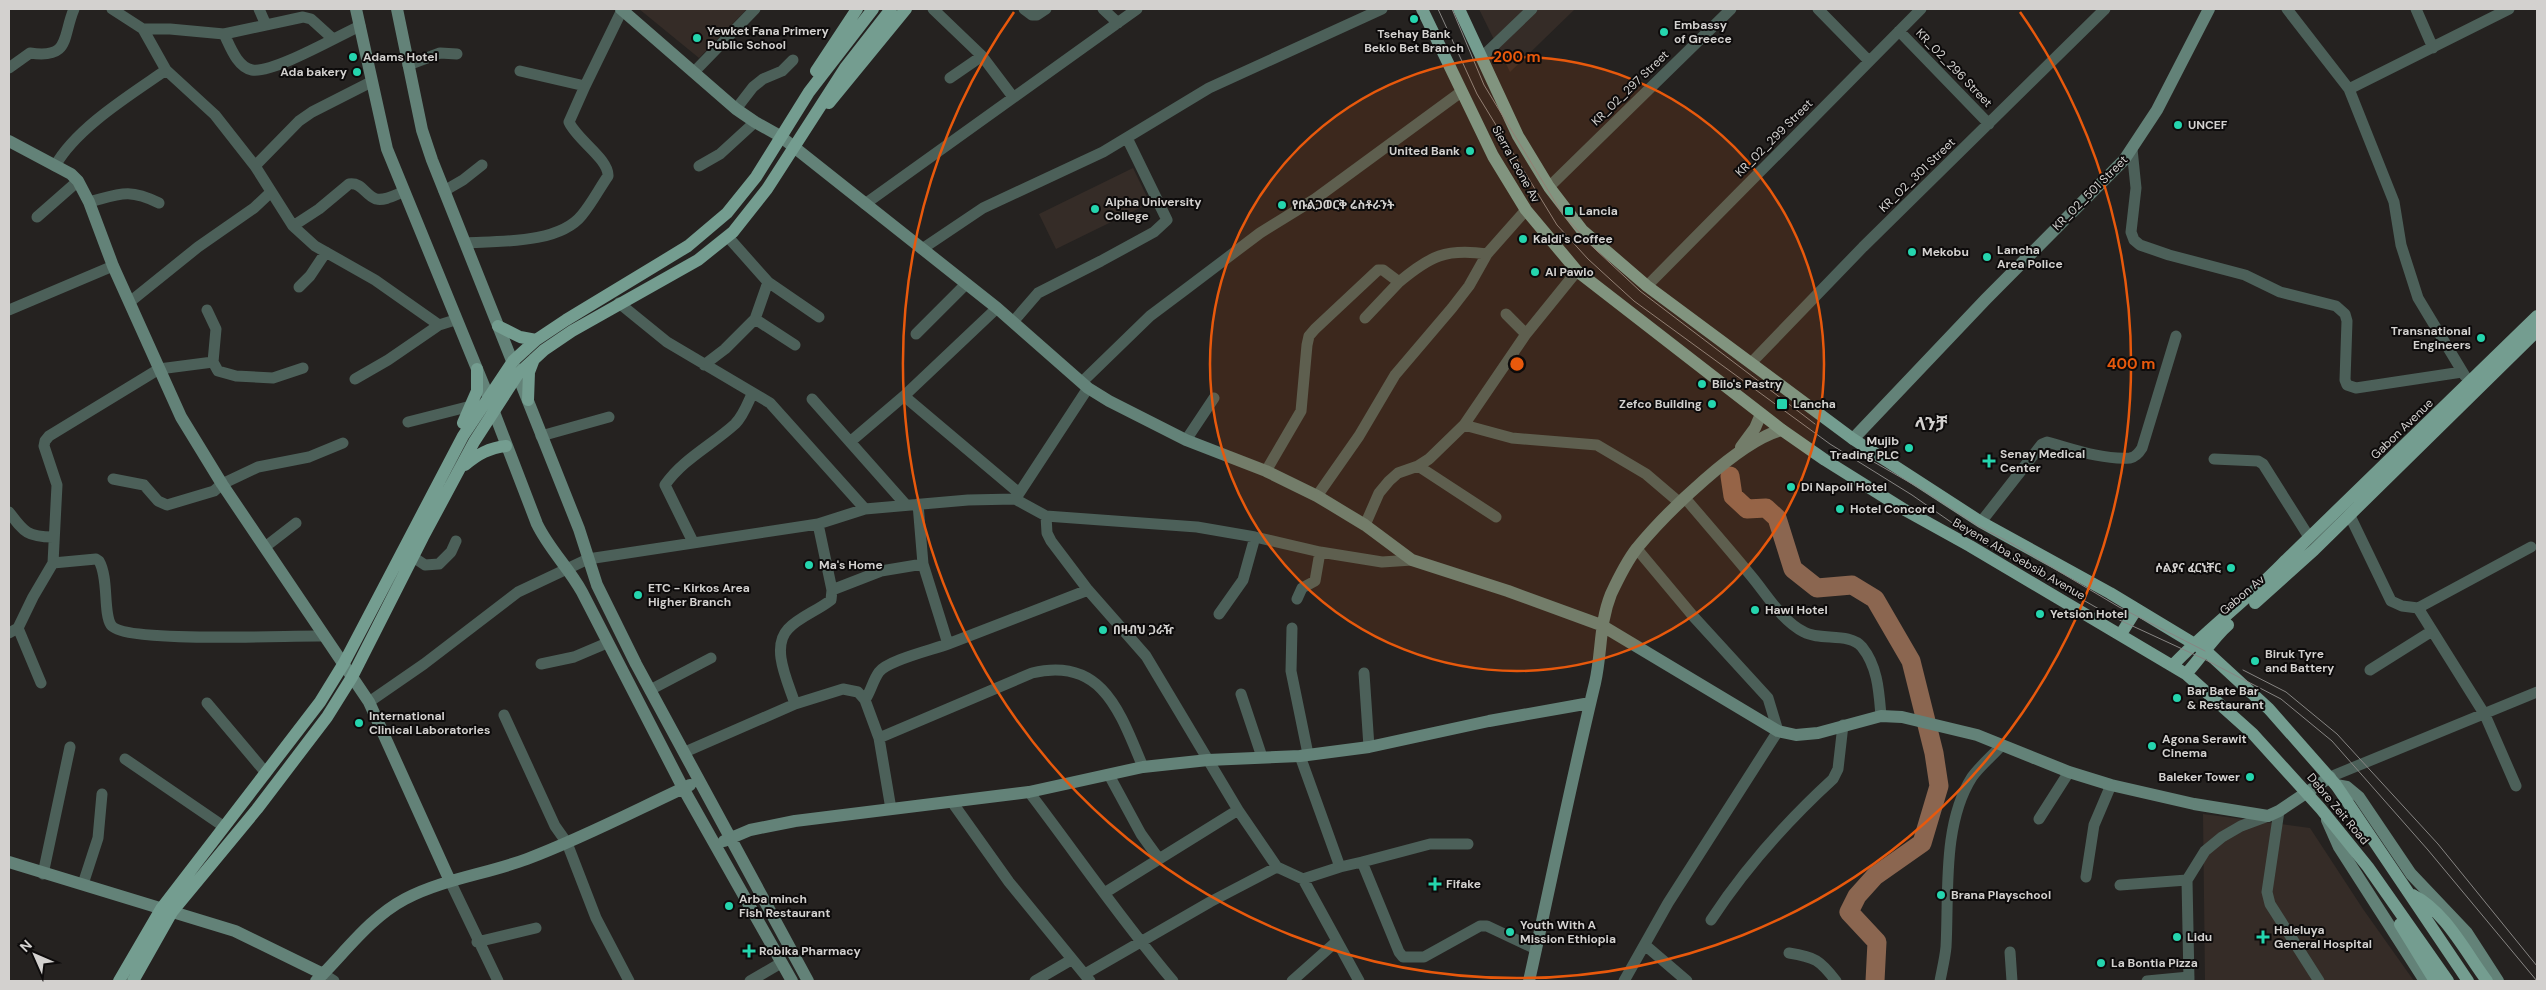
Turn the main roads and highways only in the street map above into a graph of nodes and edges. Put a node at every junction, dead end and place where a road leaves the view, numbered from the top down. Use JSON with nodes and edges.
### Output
{"nodes":[{"id":1,"x":857,"y":9,"type":"edge"},
{"id":2,"x":873,"y":9,"type":"edge"},
{"id":3,"x":891,"y":9,"type":"edge"},
{"id":4,"x":906,"y":9,"type":"edge"},
{"id":5,"x":1422,"y":9,"type":"edge"},
{"id":6,"x":1459,"y":9,"type":"edge"},
{"id":7,"x":809,"y":92,"type":"junction"},
{"id":8,"x":819,"y":110,"type":"junction"},
{"id":9,"x":1647,"y":286,"type":"joint"},
{"id":10,"x":1621,"y":307,"type":"joint"},
{"id":11,"x":2537,"y":316,"type":"edge"},
{"id":12,"x":498,"y":326,"type":"road end"},
{"id":13,"x":2537,"y":331,"type":"edge"},
{"id":14,"x":536,"y":340,"type":"junction"},
{"id":15,"x":535,"y":357,"type":"junction"},
{"id":16,"x":477,"y":369,"type":"road end"},
{"id":17,"x":2470,"y":381,"type":"junction"},
{"id":18,"x":528,"y":400,"type":"road end"},
{"id":19,"x":506,"y":446,"type":"road end"},
{"id":20,"x":449,"y":462,"type":"junction"},
{"id":21,"x":461,"y":469,"type":"junction"},
{"id":22,"x":2322,"y":543,"type":"joint"},
{"id":23,"x":2286,"y":560,"type":"joint"},
{"id":24,"x":2136,"y":610,"type":"junction"},
{"id":25,"x":2121,"y":634,"type":"junction"},
{"id":26,"x":2193,"y":643,"type":"junction"},
{"id":27,"x":2206,"y":651,"type":"junction"},
{"id":28,"x":2172,"y":666,"type":"junction"},
{"id":29,"x":2186,"y":674,"type":"junction"},
{"id":30,"x":2408,"y":893,"type":"junction"},
{"id":31,"x":2389,"y":896,"type":"junction"},
{"id":32,"x":167,"y":910,"type":"junction"},
{"id":33,"x":118,"y":981,"type":"edge"},
{"id":34,"x":133,"y":981,"type":"edge"},
{"id":35,"x":2435,"y":981,"type":"edge"},
{"id":36,"x":2448,"y":981,"type":"edge"},
{"id":37,"x":2468,"y":981,"type":"edge"},
{"id":38,"x":2487,"y":981,"type":"edge"}],
"edges":[{"from":1,"to":7,"type":"main road"},
{"from":2,"to":7,"type":"main road"},
{"from":3,"to":8,"type":"main road"},
{"from":4,"to":8,"type":"main road"},
{"from":5,"to":10,"type":"main road","name":"Sierra Leone Av"},
{"from":6,"to":9,"type":"main road","name":"Sierra Leone Av"},
{"from":7,"to":14,"type":"main road"},
{"from":8,"to":15,"type":"main road"},
{"from":9,"to":24,"type":"main road","name":"Beyene Aba Sebsib Avenue"},
{"from":10,"to":25,"type":"main road","name":"Beyene Aba Sebsib Avenue"},
{"from":11,"to":17,"type":"main road","name":"Gabon Avenue"},
{"from":12,"to":14,"type":"main road"},
{"from":13,"to":17,"type":"main road","name":"Gabon Avenue"},
{"from":14,"to":20,"type":"main road"},
{"from":15,"to":18,"type":"main road"},
{"from":15,"to":21,"type":"main road"},
{"from":16,"to":20,"type":"main road"},
{"from":17,"to":22,"type":"main road","name":"Gabon Avenue"},
{"from":17,"to":23,"type":"main road","name":"Gabon Avenue"},
{"from":19,"to":21,"type":"main road"},
{"from":20,"to":32,"type":"main road"},
{"from":21,"to":32,"type":"main road"},
{"from":22,"to":27,"type":"main road","name":"Gabon Av"},
{"from":23,"to":26,"type":"main road","name":"Gabon Av"},
{"from":24,"to":25,"type":"main road"},
{"from":24,"to":26,"type":"main road","name":"Beyene Aba Sebsib Avenue"},
{"from":25,"to":28,"type":"main road","name":"Beyene Aba Sebsib Avenue"},
{"from":26,"to":27,"type":"main road","name":"Beyene Aba Sebsib Avenue"},
{"from":26,"to":28,"type":"main road","name":"Gabon Av"},
{"from":27,"to":29,"type":"main road","name":"Gabon Av"},
{"from":27,"to":30,"type":"main road","name":"Beyene Aba Sebsib Avenue"},
{"from":28,"to":29,"type":"main road","name":"Beyene Aba Sebsib Avenue"},
{"from":29,"to":31,"type":"main road","name":"Debre Zeit Road"},
{"from":30,"to":37,"type":"main road","name":"Beyene Aba Sebsib Avenue"},
{"from":30,"to":38,"type":"main road"},
{"from":31,"to":35,"type":"main road"},
{"from":31,"to":36,"type":"main road","name":"Debre Zeit Road"},
{"from":32,"to":33,"type":"main road"},
{"from":32,"to":34,"type":"main road"}]}
